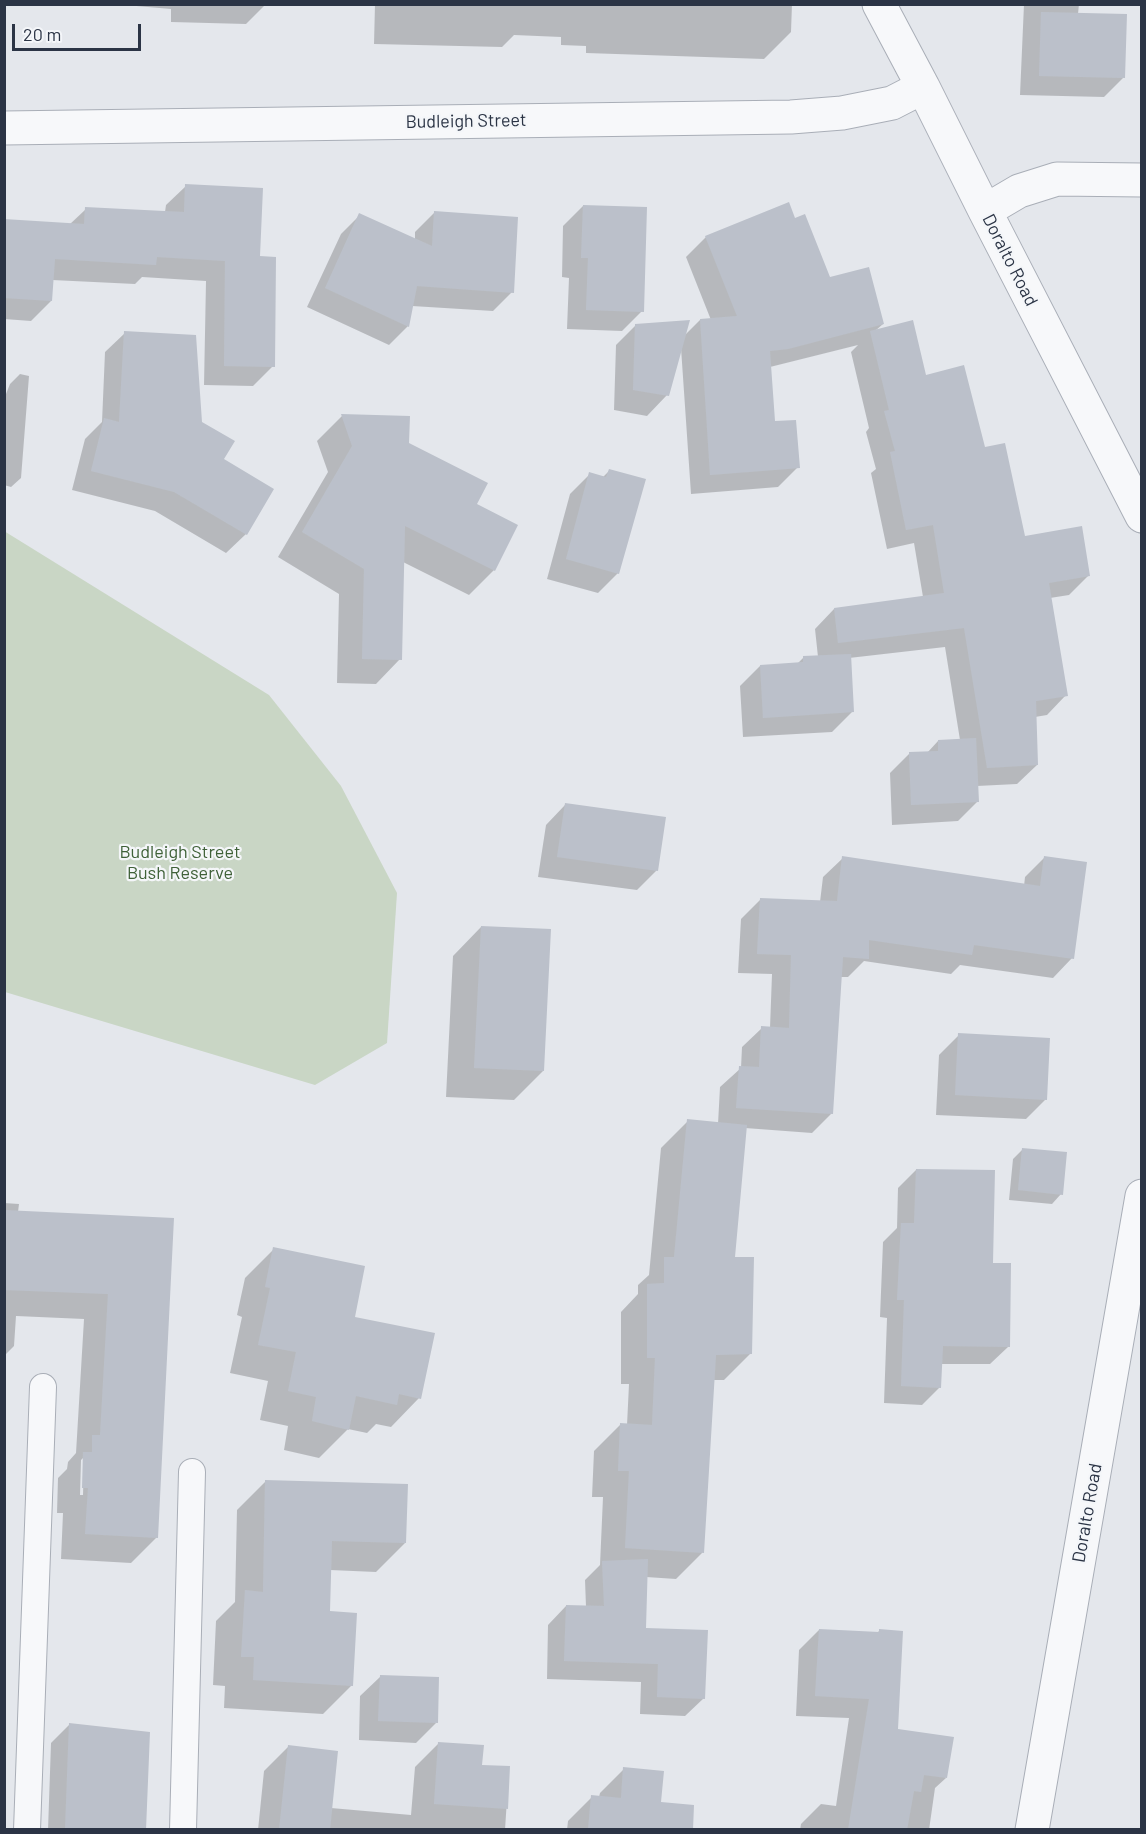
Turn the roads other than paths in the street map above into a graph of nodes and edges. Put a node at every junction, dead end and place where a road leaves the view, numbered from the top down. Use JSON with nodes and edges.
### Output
{"nodes":[{"id":1,"x":879,"y":4,"type":"edge"},
{"id":2,"x":923,"y":87,"type":"junction"},
{"id":3,"x":4,"y":128,"type":"edge"},
{"id":4,"x":1142,"y":180,"type":"edge"},
{"id":5,"x":985,"y":212,"type":"junction"},
{"id":6,"x":1142,"y":516,"type":"edge"},
{"id":7,"x":1142,"y":1196,"type":"edge"},
{"id":8,"x":43,"y":1387,"type":"dead end"},
{"id":9,"x":192,"y":1472,"type":"dead end"},
{"id":10,"x":27,"y":1830,"type":"edge"},
{"id":11,"x":183,"y":1830,"type":"edge"},
{"id":12,"x":1032,"y":1830,"type":"edge"}],
"edges":[{"from":1,"to":2,"type":"street","name":"Doralto Road"},
{"from":2,"to":3,"type":"street","name":"Budleigh Street"},
{"from":2,"to":5,"type":"street","name":"Doralto Road"},
{"from":4,"to":5,"type":"street"},
{"from":5,"to":6,"type":"street","name":"Doralto Road"},
{"from":7,"to":12,"type":"street","name":"Doralto Road"},
{"from":8,"to":10,"type":"lane"},
{"from":9,"to":11,"type":"lane"}]}
